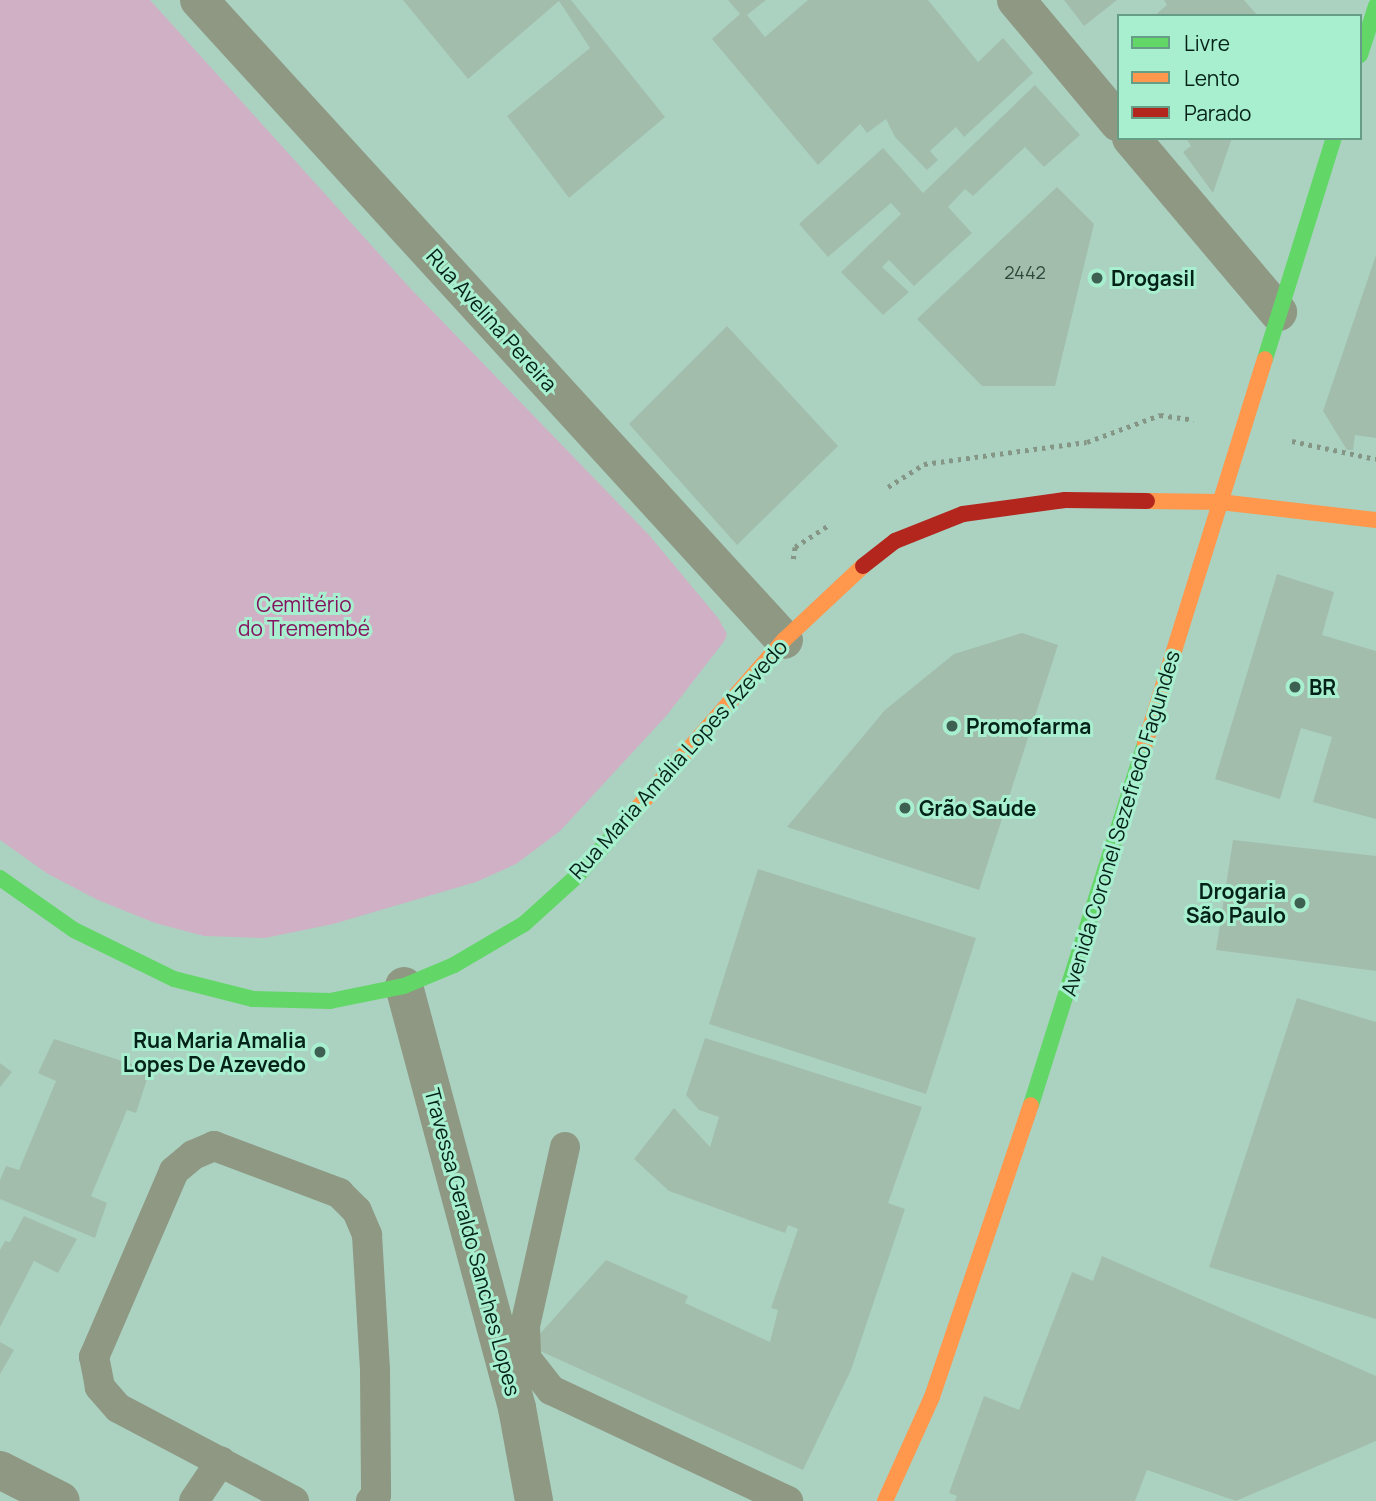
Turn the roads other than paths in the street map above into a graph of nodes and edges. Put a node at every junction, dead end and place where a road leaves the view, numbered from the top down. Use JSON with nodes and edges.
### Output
{"nodes":[{"id":1,"x":199,"y":0,"type":"edge"},
{"id":2,"x":1016,"y":0,"type":"edge"},
{"id":3,"x":1376,"y":6,"type":"edge"},
{"id":4,"x":1362,"y":49,"type":"edge"},
{"id":5,"x":1117,"y":121,"type":"edge"},
{"id":6,"x":1133,"y":140,"type":"edge"},
{"id":7,"x":1333,"y":140,"type":"edge"},
{"id":8,"x":1278,"y":312,"type":"junction"},
{"id":9,"x":1220,"y":502,"type":"junction"},
{"id":10,"x":1376,"y":520,"type":"edge"},
{"id":11,"x":784,"y":639,"type":"junction"},
{"id":12,"x":0,"y":878,"type":"edge"},
{"id":13,"x":404,"y":986,"type":"junction"},
{"id":14,"x":565,"y":1147,"type":"dead end"},
{"id":15,"x":221,"y":1461,"type":"junction"},
{"id":16,"x":0,"y":1470,"type":"edge"},
{"id":17,"x":61,"y":1501,"type":"edge"},
{"id":18,"x":194,"y":1501,"type":"edge"},
{"id":19,"x":294,"y":1501,"type":"edge"},
{"id":20,"x":371,"y":1501,"type":"edge"},
{"id":21,"x":534,"y":1501,"type":"edge"},
{"id":22,"x":788,"y":1501,"type":"edge"},
{"id":23,"x":885,"y":1501,"type":"edge"}],
"edges":[{"from":1,"to":11,"type":"street","name":"Rua Avelina Pereira"},
{"from":2,"to":5,"type":"street"},
{"from":3,"to":4,"type":"main road"},
{"from":6,"to":8,"type":"street"},
{"from":7,"to":8,"type":"main road","name":"Avenida Coronel Sezefredo Fagundes"},
{"from":8,"to":9,"type":"main road","name":"Avenida Coronel Sezefredo Fagundes"},
{"from":9,"to":10,"type":"main road","name":"Rua Maria Amália Lopes Azevedo"},
{"from":9,"to":11,"type":"main road","name":"Rua Maria Amália Lopes Azevedo"},
{"from":9,"to":23,"type":"main road","name":"Avenida Coronel Sezefredo Fagundes"},
{"from":11,"to":13,"type":"main road","name":"Rua Maria Amália Lopes Azevedo"},
{"from":12,"to":13,"type":"main road","name":"Rua Maria Amália Lopes Azevedo"},
{"from":13,"to":21,"type":"street","name":"Travessa Geraldo Sanches Lopes"},
{"from":14,"to":22,"type":"lane"},
{"from":15,"to":18,"type":"lane"},
{"from":15,"to":19,"type":"lane"},
{"from":15,"to":20,"type":"lane"},
{"from":16,"to":17,"type":"street"}]}
